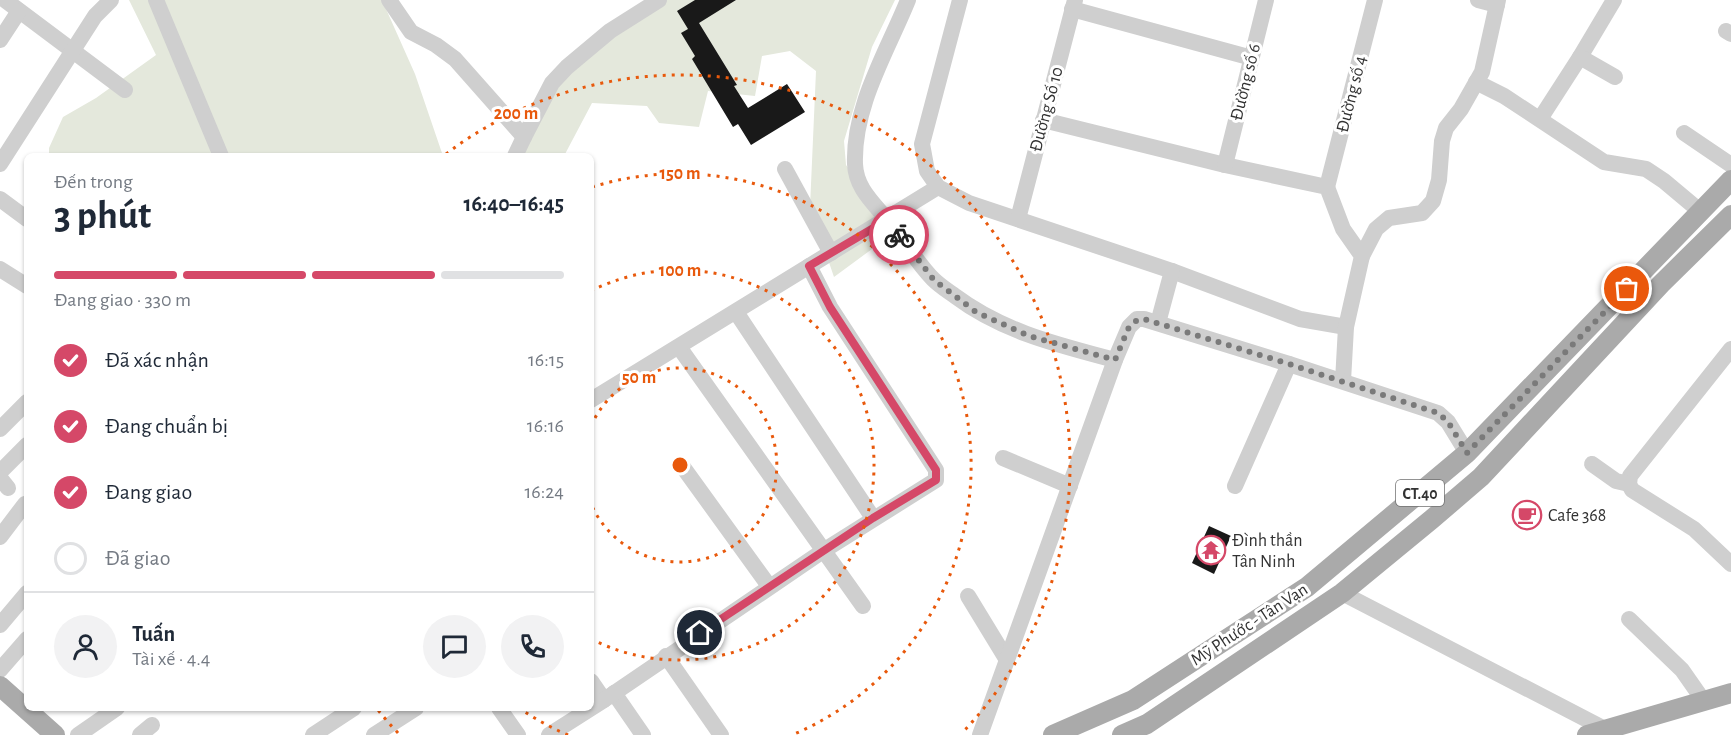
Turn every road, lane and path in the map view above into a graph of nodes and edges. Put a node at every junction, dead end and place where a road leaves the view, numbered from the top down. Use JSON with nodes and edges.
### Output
{"nodes":[{"id":1,"x":5,"y":0,"type":"edge"},
{"id":2,"x":111,"y":0,"type":"edge"},
{"id":3,"x":156,"y":0,"type":"edge"},
{"id":4,"x":389,"y":0,"type":"edge"},
{"id":5,"x":659,"y":0,"type":"edge"},
{"id":6,"x":908,"y":0,"type":"edge"},
{"id":7,"x":960,"y":0,"type":"edge"},
{"id":8,"x":1266,"y":0,"type":"edge"},
{"id":9,"x":1375,"y":0,"type":"edge"},
{"id":10,"x":1478,"y":0,"type":"edge"},
{"id":11,"x":1614,"y":0,"type":"edge"},
{"id":12,"x":1497,"y":3,"type":"edge"},
{"id":13,"x":639,"y":5,"type":"edge"},
{"id":14,"x":1073,"y":5,"type":"edge"},
{"id":15,"x":19,"y":11,"type":"junction"},
{"id":16,"x":0,"y":40,"type":"edge"},
{"id":17,"x":73,"y":50,"type":"junction"},
{"id":18,"x":1580,"y":57,"type":"junction"},
{"id":19,"x":1252,"y":58,"type":"junction"},
{"id":20,"x":1615,"y":77,"type":"dead end"},
{"id":21,"x":1476,"y":82,"type":"junction"},
{"id":22,"x":125,"y":90,"type":"dead end"},
{"id":23,"x":1540,"y":118,"type":"junction"},
{"id":24,"x":1043,"y":120,"type":"junction"},
{"id":25,"x":1684,"y":133,"type":"dead end"},
{"id":26,"x":524,"y":137,"type":"junction"},
{"id":27,"x":220,"y":153,"type":"edge"},
{"id":28,"x":516,"y":153,"type":"edge"},
{"id":29,"x":0,"y":164,"type":"edge"},
{"id":30,"x":1225,"y":165,"type":"junction"},
{"id":31,"x":1731,"y":165,"type":"edge"},
{"id":32,"x":785,"y":169,"type":"dead end"},
{"id":33,"x":1731,"y":180,"type":"edge"},
{"id":34,"x":938,"y":187,"type":"junction"},
{"id":35,"x":1327,"y":187,"type":"junction"},
{"id":36,"x":0,"y":199,"type":"edge"},
{"id":37,"x":1701,"y":212,"type":"junction"},
{"id":38,"x":1731,"y":214,"type":"edge"},
{"id":39,"x":24,"y":217,"type":"edge"},
{"id":40,"x":1018,"y":219,"type":"junction"},
{"id":41,"x":887,"y":220,"type":"junction"},
{"id":42,"x":831,"y":253,"type":"junction"},
{"id":43,"x":1362,"y":256,"type":"junction"},
{"id":44,"x":809,"y":266,"type":"junction"},
{"id":45,"x":0,"y":269,"type":"edge"},
{"id":46,"x":1172,"y":271,"type":"junction"},
{"id":47,"x":24,"y":283,"type":"edge"},
{"id":48,"x":736,"y":312,"type":"junction"},
{"id":49,"x":1158,"y":323,"type":"junction"},
{"id":50,"x":1346,"y":327,"type":"junction"},
{"id":51,"x":679,"y":347,"type":"junction"},
{"id":52,"x":1731,"y":349,"type":"edge"},
{"id":53,"x":1115,"y":360,"type":"junction"},
{"id":54,"x":1289,"y":364,"type":"junction"},
{"id":55,"x":1342,"y":381,"type":"junction"},
{"id":56,"x":594,"y":398,"type":"edge"},
{"id":57,"x":24,"y":405,"type":"edge"},
{"id":58,"x":0,"y":429,"type":"edge"},
{"id":59,"x":24,"y":448,"type":"edge"},
{"id":60,"x":1467,"y":453,"type":"junction"},
{"id":61,"x":1003,"y":458,"type":"dead end"},
{"id":62,"x":680,"y":463,"type":"dead end"},
{"id":63,"x":1593,"y":464,"type":"dead end"},
{"id":64,"x":0,"y":472,"type":"edge"},
{"id":65,"x":1629,"y":484,"type":"junction"},
{"id":66,"x":1070,"y":486,"type":"junction"},
{"id":67,"x":1235,"y":486,"type":"dead end"},
{"id":68,"x":24,"y":505,"type":"edge"},
{"id":69,"x":873,"y":518,"type":"junction"},
{"id":70,"x":0,"y":537,"type":"edge"},
{"id":71,"x":823,"y":550,"type":"junction"},
{"id":72,"x":1731,"y":564,"type":"edge"},
{"id":73,"x":769,"y":586,"type":"junction"},
{"id":74,"x":1342,"y":593,"type":"junction"},
{"id":75,"x":968,"y":596,"type":"dead end"},
{"id":76,"x":24,"y":597,"type":"edge"},
{"id":77,"x":863,"y":606,"type":"dead end"},
{"id":78,"x":1629,"y":619,"type":"dead end"},
{"id":79,"x":0,"y":625,"type":"edge"},
{"id":80,"x":24,"y":642,"type":"edge"},
{"id":81,"x":666,"y":656,"type":"junction"},
{"id":82,"x":1007,"y":660,"type":"junction"},
{"id":83,"x":0,"y":670,"type":"edge"},
{"id":84,"x":594,"y":684,"type":"edge"},
{"id":85,"x":0,"y":687,"type":"edge"},
{"id":86,"x":1731,"y":693,"type":"edge"},
{"id":87,"x":609,"y":696,"type":"junction"},
{"id":88,"x":1703,"y":700,"type":"junction"},
{"id":89,"x":594,"y":706,"type":"edge"},
{"id":90,"x":24,"y":708,"type":"edge"},
{"id":91,"x":28,"y":711,"type":"edge"},
{"id":92,"x":113,"y":711,"type":"edge"},
{"id":93,"x":349,"y":711,"type":"edge"},
{"id":94,"x":411,"y":711,"type":"edge"},
{"id":95,"x":501,"y":711,"type":"edge"},
{"id":96,"x":586,"y":711,"type":"edge"},
{"id":97,"x":1596,"y":732,"type":"edge"},
{"id":98,"x":55,"y":735,"type":"edge"},
{"id":99,"x":78,"y":735,"type":"edge"},
{"id":100,"x":313,"y":735,"type":"edge"},
{"id":101,"x":375,"y":735,"type":"edge"},
{"id":102,"x":518,"y":735,"type":"edge"},
{"id":103,"x":549,"y":735,"type":"edge"},
{"id":104,"x":643,"y":735,"type":"edge"},
{"id":105,"x":721,"y":735,"type":"edge"},
{"id":106,"x":980,"y":735,"type":"edge"},
{"id":107,"x":1053,"y":735,"type":"edge"},
{"id":108,"x":1122,"y":735,"type":"edge"}],
"edges":[{"from":1,"to":15,"type":"street"},
{"from":2,"to":17,"type":"street"},
{"from":3,"to":27,"type":"street"},
{"from":4,"to":26,"type":"street"},
{"from":5,"to":13,"type":"street"},
{"from":6,"to":41,"type":"street"},
{"from":7,"to":34,"type":"street"},
{"from":8,"to":19,"type":"street","name":"Đường số 6"},
{"from":9,"to":35,"type":"street","name":"Đường số 4"},
{"from":10,"to":12,"type":"street"},
{"from":11,"to":18,"type":"street"},
{"from":12,"to":21,"type":"street"},
{"from":13,"to":26,"type":"street"},
{"from":14,"to":19,"type":"street"},
{"from":14,"to":24,"type":"street","name":"Đường Số 10"},
{"from":15,"to":16,"type":"street"},
{"from":15,"to":17,"type":"street"},
{"from":17,"to":22,"type":"street"},
{"from":17,"to":29,"type":"street"},
{"from":18,"to":20,"type":"street"},
{"from":18,"to":23,"type":"street"},
{"from":19,"to":30,"type":"street","name":"Đường số 6"},
{"from":21,"to":23,"type":"street"},
{"from":21,"to":43,"type":"street"},
{"from":23,"to":37,"type":"street"},
{"from":24,"to":30,"type":"street"},
{"from":24,"to":40,"type":"street","name":"Đường Số 10"},
{"from":25,"to":31,"type":"street"},
{"from":26,"to":28,"type":"street"},
{"from":30,"to":35,"type":"street"},
{"from":32,"to":42,"type":"street"},
{"from":33,"to":37,"type":"main road","name":"Mỹ Phước - Tân Vạn","number":"CT.40"},
{"from":34,"to":40,"type":"street"},
{"from":34,"to":41,"type":"street"},
{"from":35,"to":43,"type":"street"},
{"from":36,"to":39,"type":"street"},
{"from":37,"to":60,"type":"main road","name":"Mỹ Phước - Tân Vạn","number":"CT.40"},
{"from":38,"to":74,"type":"main road","name":"Mỹ Phước - Tân Vạn","number":"CT.40"},
{"from":40,"to":46,"type":"street"},
{"from":41,"to":42,"type":"street"},
{"from":41,"to":53,"type":"street"},
{"from":42,"to":44,"type":"street"},
{"from":43,"to":50,"type":"street"},
{"from":44,"to":48,"type":"street"},
{"from":44,"to":69,"type":"street"},
{"from":45,"to":47,"type":"street"},
{"from":46,"to":49,"type":"street"},
{"from":46,"to":50,"type":"street"},
{"from":48,"to":51,"type":"street"},
{"from":48,"to":69,"type":"street"},
{"from":49,"to":53,"type":"street"},
{"from":49,"to":54,"type":"street"},
{"from":50,"to":55,"type":"street"},
{"from":51,"to":56,"type":"street"},
{"from":51,"to":71,"type":"street"},
{"from":52,"to":65,"type":"street"},
{"from":53,"to":66,"type":"street"},
{"from":54,"to":55,"type":"street"},
{"from":54,"to":67,"type":"street"},
{"from":55,"to":60,"type":"street"},
{"from":57,"to":58,"type":"street"},
{"from":59,"to":64,"type":"street"},
{"from":60,"to":107,"type":"main road","name":"Mỹ Phước - Tân Vạn","number":"CT.40"},
{"from":61,"to":66,"type":"street"},
{"from":62,"to":73,"type":"street"},
{"from":63,"to":65,"type":"street"},
{"from":65,"to":72,"type":"street"},
{"from":66,"to":82,"type":"street"},
{"from":68,"to":70,"type":"street"},
{"from":69,"to":71,"type":"street"},
{"from":71,"to":73,"type":"street"},
{"from":71,"to":77,"type":"street"},
{"from":73,"to":81,"type":"street"},
{"from":74,"to":97,"type":"street"},
{"from":74,"to":108,"type":"main road","name":"Mỹ Phước - Tân Vạn","number":"CT.40"},
{"from":75,"to":82,"type":"street"},
{"from":76,"to":79,"type":"street"},
{"from":78,"to":88,"type":"street"},
{"from":80,"to":83,"type":"street"},
{"from":81,"to":87,"type":"street"},
{"from":81,"to":105,"type":"street"},
{"from":82,"to":106,"type":"street"},
{"from":84,"to":87,"type":"street"},
{"from":85,"to":90,"type":"main road"},
{"from":86,"to":88,"type":"main road"},
{"from":87,"to":89,"type":"street"},
{"from":87,"to":104,"type":"street"},
{"from":88,"to":97,"type":"main road"},
{"from":91,"to":98,"type":"main road"},
{"from":92,"to":99,"type":"street"},
{"from":93,"to":100,"type":"street"},
{"from":94,"to":101,"type":"street"},
{"from":95,"to":102,"type":"street"},
{"from":96,"to":103,"type":"street"}]}
